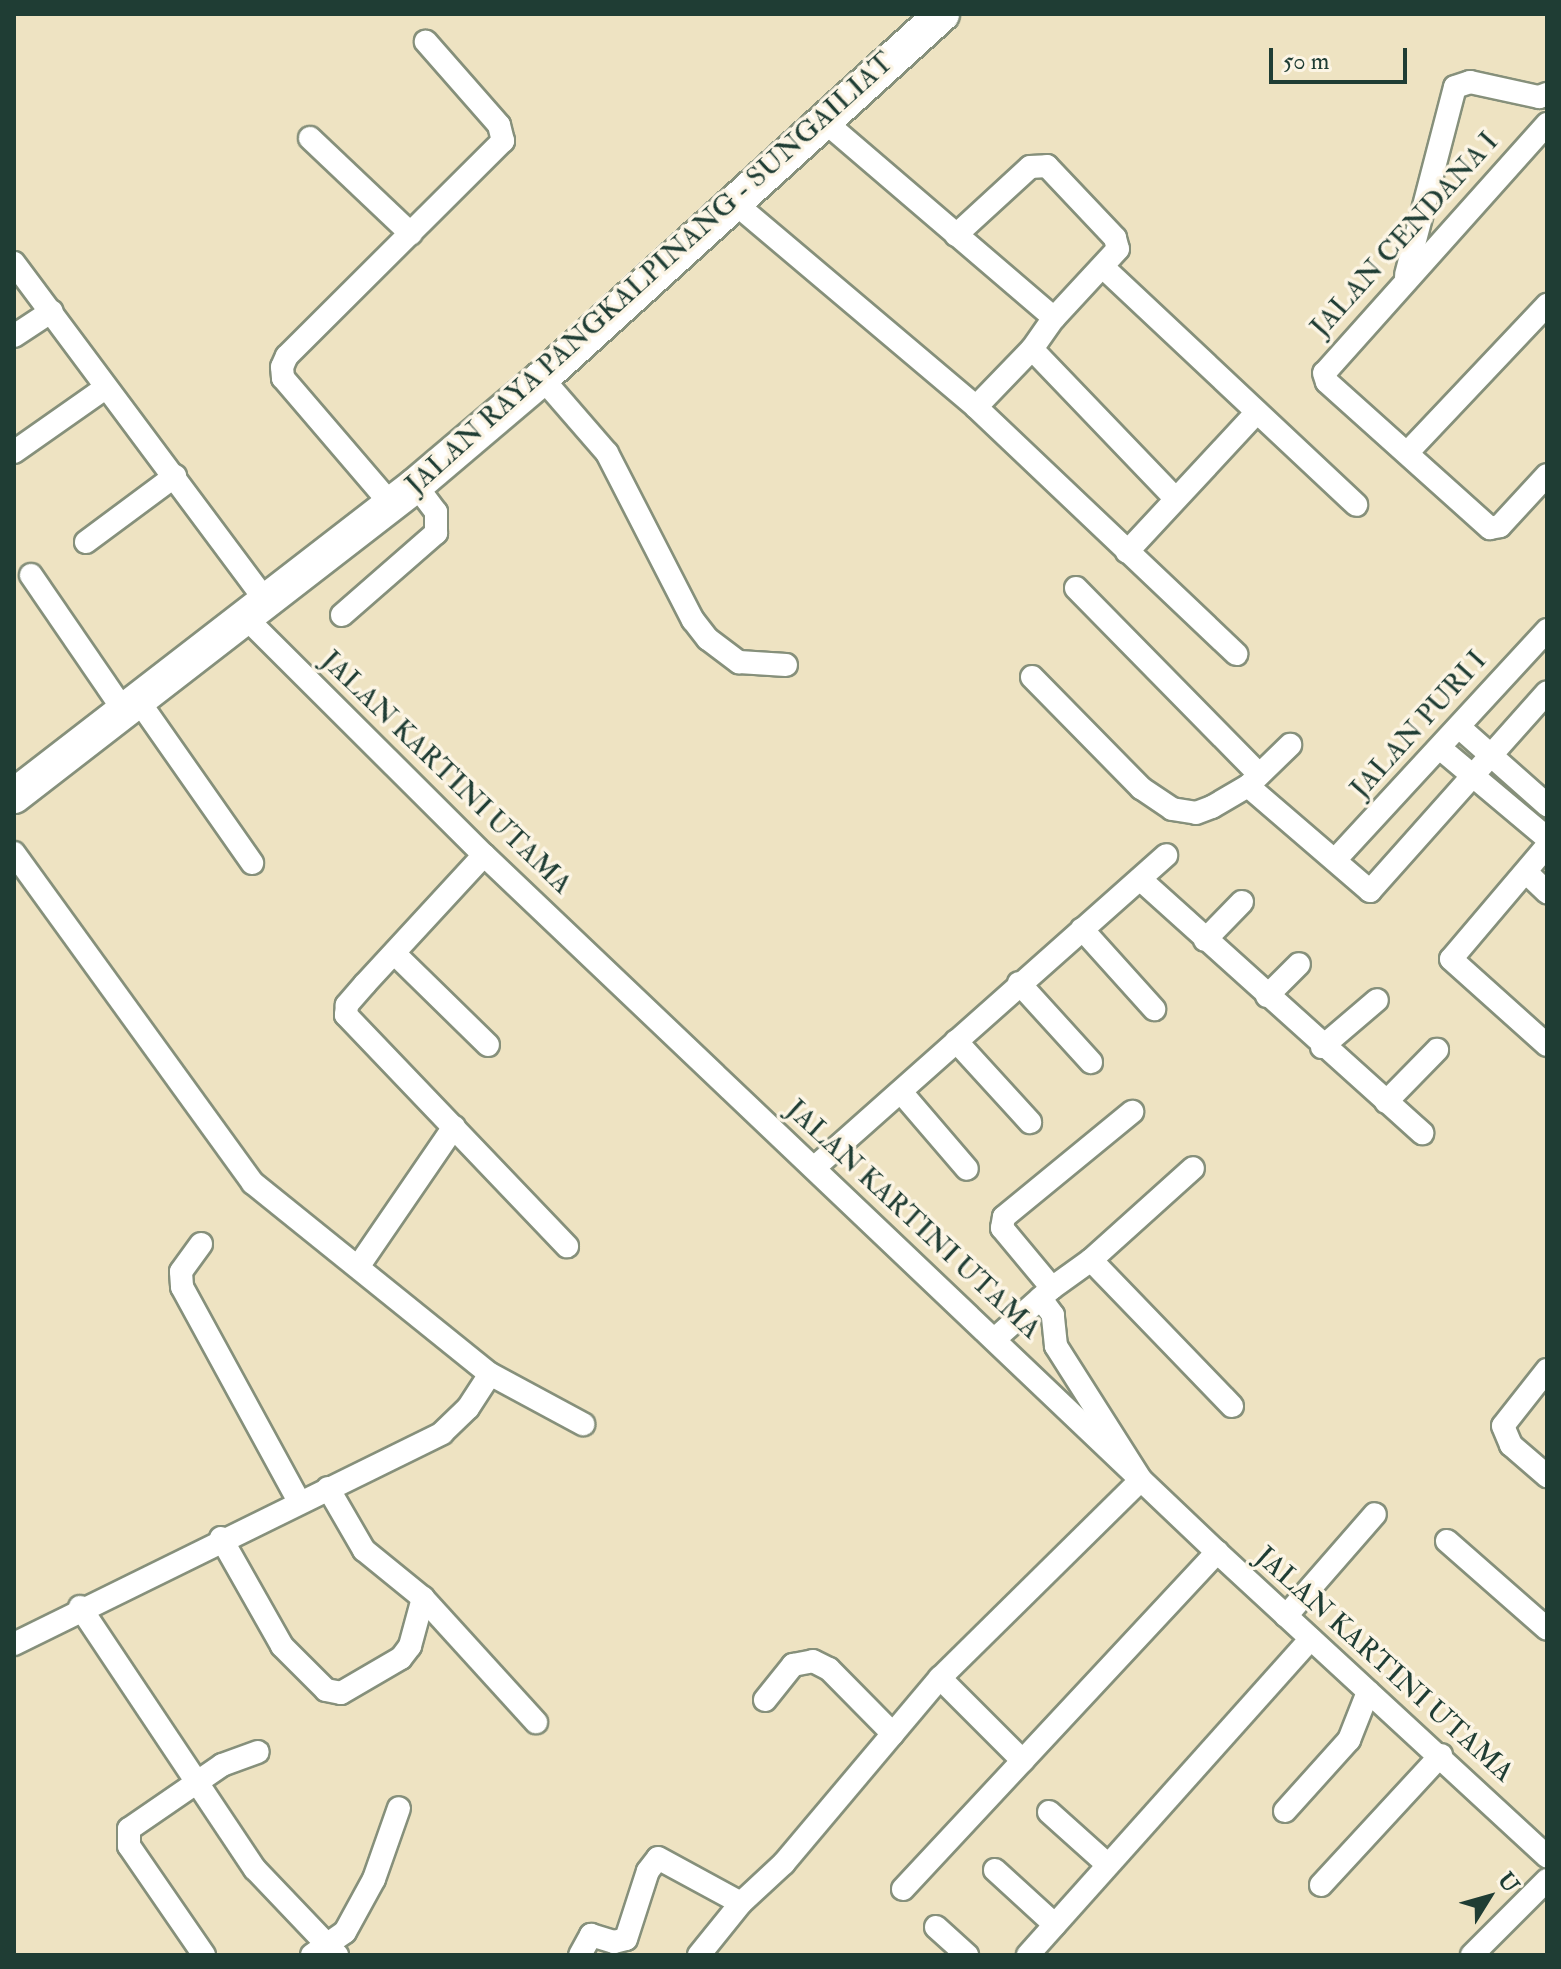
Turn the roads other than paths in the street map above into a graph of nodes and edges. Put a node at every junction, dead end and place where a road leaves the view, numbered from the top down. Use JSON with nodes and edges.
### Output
{"nodes":[{"id":1,"x":942,"y":14,"type":"edge"},
{"id":2,"x":426,"y":42,"type":"dead end"},
{"id":3,"x":1544,"y":103,"type":"edge"},
{"id":4,"x":824,"y":121,"type":"junction"},
{"id":5,"x":1547,"y":124,"type":"edge"},
{"id":6,"x":310,"y":138,"type":"dead end"},
{"id":7,"x":736,"y":204,"type":"junction"},
{"id":8,"x":411,"y":234,"type":"junction"},
{"id":9,"x":956,"y":235,"type":"junction"},
{"id":10,"x":14,"y":263,"type":"edge"},
{"id":11,"x":1104,"y":268,"type":"junction"},
{"id":12,"x":1406,"y":277,"type":"junction"},
{"id":13,"x":1547,"y":305,"type":"edge"},
{"id":14,"x":52,"y":311,"type":"junction"},
{"id":15,"x":1054,"y":318,"type":"junction"},
{"id":16,"x":14,"y":336,"type":"edge"},
{"id":17,"x":1032,"y":349,"type":"junction"},
{"id":18,"x":542,"y":378,"type":"junction"},
{"id":19,"x":105,"y":388,"type":"junction"},
{"id":20,"x":976,"y":407,"type":"junction"},
{"id":21,"x":1257,"y":412,"type":"junction"},
{"id":22,"x":14,"y":452,"type":"edge"},
{"id":23,"x":1407,"y":453,"type":"junction"},
{"id":24,"x":1547,"y":475,"type":"edge"},
{"id":25,"x":175,"y":476,"type":"junction"},
{"id":26,"x":403,"y":495,"type":"junction"},
{"id":27,"x":1175,"y":498,"type":"junction"},
{"id":28,"x":1356,"y":505,"type":"dead end"},
{"id":29,"x":86,"y":542,"type":"dead end"},
{"id":30,"x":1127,"y":552,"type":"junction"},
{"id":31,"x":31,"y":575,"type":"dead end"},
{"id":32,"x":1076,"y":588,"type":"dead end"},
{"id":33,"x":257,"y":611,"type":"junction"},
{"id":34,"x":342,"y":615,"type":"dead end"},
{"id":35,"x":1547,"y":630,"type":"edge"},
{"id":36,"x":1236,"y":654,"type":"dead end"},
{"id":37,"x":786,"y":665,"type":"dead end"},
{"id":38,"x":1032,"y":677,"type":"dead end"},
{"id":39,"x":1547,"y":692,"type":"edge"},
{"id":40,"x":131,"y":705,"type":"junction"},
{"id":41,"x":1459,"y":727,"type":"junction"},
{"id":42,"x":1290,"y":745,"type":"dead end"},
{"id":43,"x":1441,"y":749,"type":"junction"},
{"id":44,"x":1491,"y":754,"type":"junction"},
{"id":45,"x":1473,"y":775,"type":"junction"},
{"id":46,"x":1254,"y":780,"type":"junction"},
{"id":47,"x":14,"y":796,"type":"edge"},
{"id":48,"x":1547,"y":805,"type":"edge"},
{"id":49,"x":1547,"y":838,"type":"edge"},
{"id":50,"x":1547,"y":846,"type":"edge"},
{"id":51,"x":14,"y":853,"type":"edge"},
{"id":52,"x":484,"y":855,"type":"junction"},
{"id":53,"x":1166,"y":855,"type":"dead end"},
{"id":54,"x":1335,"y":860,"type":"junction"},
{"id":55,"x":252,"y":863,"type":"dead end"},
{"id":56,"x":1527,"y":873,"type":"junction"},
{"id":57,"x":1140,"y":879,"type":"junction"},
{"id":58,"x":1547,"y":892,"type":"edge"},
{"id":59,"x":1242,"y":902,"type":"dead end"},
{"id":60,"x":1082,"y":929,"type":"junction"},
{"id":61,"x":1205,"y":940,"type":"junction"},
{"id":62,"x":395,"y":954,"type":"junction"},
{"id":63,"x":1299,"y":964,"type":"dead end"},
{"id":64,"x":1019,"y":983,"type":"junction"},
{"id":65,"x":1267,"y":996,"type":"junction"},
{"id":66,"x":1377,"y":1000,"type":"dead end"},
{"id":67,"x":1154,"y":1009,"type":"dead end"},
{"id":68,"x":956,"y":1041,"type":"junction"},
{"id":69,"x":488,"y":1045,"type":"dead end"},
{"id":70,"x":1547,"y":1045,"type":"edge"},
{"id":71,"x":1322,"y":1047,"type":"junction"},
{"id":72,"x":1437,"y":1050,"type":"dead end"},
{"id":73,"x":1091,"y":1062,"type":"dead end"},
{"id":74,"x":901,"y":1092,"type":"junction"},
{"id":75,"x":1386,"y":1102,"type":"junction"},
{"id":76,"x":1132,"y":1112,"type":"dead end"},
{"id":77,"x":1030,"y":1122,"type":"dead end"},
{"id":78,"x":454,"y":1127,"type":"junction"},
{"id":79,"x":1422,"y":1133,"type":"dead end"},
{"id":80,"x":814,"y":1168,"type":"junction"},
{"id":81,"x":1193,"y":1168,"type":"dead end"},
{"id":82,"x":967,"y":1169,"type":"dead end"},
{"id":83,"x":201,"y":1244,"type":"dead end"},
{"id":84,"x":567,"y":1246,"type":"dead end"},
{"id":85,"x":1091,"y":1260,"type":"junction"},
{"id":86,"x":358,"y":1267,"type":"junction"},
{"id":87,"x":1046,"y":1293,"type":"junction"},
{"id":88,"x":996,"y":1338,"type":"junction"},
{"id":89,"x":1547,"y":1370,"type":"edge"},
{"id":90,"x":490,"y":1374,"type":"junction"},
{"id":91,"x":1232,"y":1406,"type":"dead end"},
{"id":92,"x":583,"y":1424,"type":"dead end"},
{"id":93,"x":1547,"y":1476,"type":"edge"},
{"id":94,"x":1141,"y":1480,"type":"junction"},
{"id":95,"x":328,"y":1488,"type":"junction"},
{"id":96,"x":299,"y":1502,"type":"junction"},
{"id":97,"x":1375,"y":1514,"type":"dead end"},
{"id":98,"x":221,"y":1538,"type":"junction"},
{"id":99,"x":1447,"y":1541,"type":"dead end"},
{"id":100,"x":1217,"y":1552,"type":"junction"},
{"id":101,"x":423,"y":1598,"type":"junction"},
{"id":102,"x":80,"y":1607,"type":"junction"},
{"id":103,"x":1286,"y":1616,"type":"junction"},
{"id":104,"x":1547,"y":1629,"type":"edge"},
{"id":105,"x":1311,"y":1639,"type":"junction"},
{"id":106,"x":14,"y":1644,"type":"edge"},
{"id":107,"x":940,"y":1678,"type":"junction"},
{"id":108,"x":1368,"y":1692,"type":"junction"},
{"id":109,"x":765,"y":1700,"type":"dead end"},
{"id":110,"x":536,"y":1722,"type":"dead end"},
{"id":111,"x":893,"y":1734,"type":"junction"},
{"id":112,"x":258,"y":1752,"type":"dead end"},
{"id":113,"x":1441,"y":1755,"type":"junction"},
{"id":114,"x":1023,"y":1761,"type":"junction"},
{"id":115,"x":197,"y":1781,"type":"junction"},
{"id":116,"x":399,"y":1808,"type":"dead end"},
{"id":117,"x":1285,"y":1811,"type":"dead end"},
{"id":118,"x":1049,"y":1812,"type":"dead end"},
{"id":119,"x":1547,"y":1856,"type":"edge"},
{"id":120,"x":1108,"y":1865,"type":"junction"},
{"id":121,"x":995,"y":1870,"type":"dead end"},
{"id":122,"x":1547,"y":1880,"type":"edge"},
{"id":123,"x":1321,"y":1885,"type":"dead end"},
{"id":124,"x":903,"y":1889,"type":"dead end"},
{"id":125,"x":741,"y":1903,"type":"junction"},
{"id":126,"x":1055,"y":1925,"type":"junction"},
{"id":127,"x":936,"y":1927,"type":"dead end"},
{"id":128,"x":326,"y":1952,"type":"edge"},
{"id":129,"x":204,"y":1955,"type":"edge"},
{"id":130,"x":580,"y":1955,"type":"edge"},
{"id":131,"x":699,"y":1955,"type":"edge"},
{"id":132,"x":967,"y":1955,"type":"edge"},
{"id":133,"x":1028,"y":1955,"type":"edge"},
{"id":134,"x":1472,"y":1955,"type":"edge"}],
"edges":[{"from":1,"to":4,"type":"highway","name":"JALAN RAYA PANGKALPINANG - SUNGAILIAT"},
{"from":2,"to":8,"type":"street"},
{"from":3,"to":12,"type":"street"},
{"from":4,"to":7,"type":"highway","name":"JALAN RAYA PANGKALPINANG - SUNGAILIAT"},
{"from":4,"to":9,"type":"street"},
{"from":5,"to":12,"type":"street","name":"JALAN CENDANA I"},
{"from":6,"to":8,"type":"street"},
{"from":7,"to":18,"type":"highway","name":"JALAN RAYA PANGKALPINANG - SUNGAILIAT"},
{"from":7,"to":20,"type":"street"},
{"from":8,"to":26,"type":"street"},
{"from":9,"to":11,"type":"street"},
{"from":9,"to":15,"type":"street"},
{"from":10,"to":14,"type":"street","name":"JALAN KARTINI UTAMA"},
{"from":11,"to":15,"type":"street"},
{"from":11,"to":21,"type":"street"},
{"from":12,"to":23,"type":"street","name":"JALAN CENDANA I"},
{"from":13,"to":23,"type":"street"},
{"from":14,"to":16,"type":"street"},
{"from":14,"to":19,"type":"street","name":"JALAN KARTINI UTAMA"},
{"from":15,"to":17,"type":"street"},
{"from":17,"to":20,"type":"street"},
{"from":17,"to":27,"type":"street"},
{"from":18,"to":26,"type":"highway","name":"JALAN RAYA PANGKALPINANG - SUNGAILIAT"},
{"from":18,"to":37,"type":"street"},
{"from":19,"to":22,"type":"street"},
{"from":19,"to":25,"type":"street","name":"JALAN KARTINI UTAMA"},
{"from":20,"to":30,"type":"street"},
{"from":21,"to":27,"type":"street"},
{"from":21,"to":28,"type":"street"},
{"from":23,"to":24,"type":"street"},
{"from":25,"to":29,"type":"street"},
{"from":25,"to":33,"type":"street","name":"JALAN KARTINI UTAMA"},
{"from":26,"to":33,"type":"highway","name":"JALAN RAYA PANGKALPINANG - SUNGAILIAT"},
{"from":26,"to":34,"type":"street"},
{"from":27,"to":30,"type":"street"},
{"from":30,"to":36,"type":"street"},
{"from":31,"to":40,"type":"street"},
{"from":32,"to":46,"type":"street"},
{"from":33,"to":40,"type":"highway","name":"JALAN RAYA PANGKALPINANG - SUNGAILIAT"},
{"from":33,"to":52,"type":"street","name":"JALAN KARTINI UTAMA"},
{"from":35,"to":41,"type":"street","name":"JALAN PURI I"},
{"from":38,"to":46,"type":"street"},
{"from":39,"to":44,"type":"street"},
{"from":40,"to":47,"type":"highway","name":"JALAN RAYA PANGKALPINANG - SUNGAILIAT"},
{"from":40,"to":55,"type":"street"},
{"from":41,"to":43,"type":"street","name":"JALAN PURI I"},
{"from":41,"to":44,"type":"street"},
{"from":42,"to":46,"type":"street"},
{"from":43,"to":45,"type":"street"},
{"from":43,"to":54,"type":"street","name":"JALAN PURI I"},
{"from":44,"to":45,"type":"street"},
{"from":44,"to":48,"type":"street"},
{"from":45,"to":49,"type":"street"},
{"from":45,"to":54,"type":"street"},
{"from":46,"to":54,"type":"street"},
{"from":50,"to":56,"type":"street"},
{"from":51,"to":86,"type":"street"},
{"from":52,"to":62,"type":"street"},
{"from":52,"to":80,"type":"street","name":"JALAN KARTINI UTAMA"},
{"from":53,"to":57,"type":"street"},
{"from":56,"to":58,"type":"street"},
{"from":56,"to":70,"type":"street"},
{"from":57,"to":60,"type":"street"},
{"from":57,"to":61,"type":"street"},
{"from":59,"to":61,"type":"street"},
{"from":60,"to":64,"type":"street"},
{"from":60,"to":67,"type":"street"},
{"from":61,"to":65,"type":"street"},
{"from":62,"to":69,"type":"street"},
{"from":62,"to":78,"type":"street"},
{"from":63,"to":65,"type":"street"},
{"from":64,"to":68,"type":"street"},
{"from":64,"to":73,"type":"street"},
{"from":65,"to":71,"type":"street"},
{"from":66,"to":71,"type":"street"},
{"from":68,"to":74,"type":"street"},
{"from":68,"to":77,"type":"street"},
{"from":71,"to":75,"type":"street"},
{"from":72,"to":75,"type":"street"},
{"from":74,"to":80,"type":"street"},
{"from":74,"to":82,"type":"street"},
{"from":75,"to":79,"type":"street"},
{"from":76,"to":87,"type":"street"},
{"from":78,"to":84,"type":"street"},
{"from":78,"to":86,"type":"street"},
{"from":80,"to":88,"type":"street","name":"JALAN KARTINI UTAMA"},
{"from":81,"to":85,"type":"street"},
{"from":83,"to":96,"type":"street"},
{"from":85,"to":87,"type":"street"},
{"from":85,"to":91,"type":"street"},
{"from":86,"to":90,"type":"street"},
{"from":87,"to":88,"type":"street"},
{"from":87,"to":94,"type":"street"},
{"from":88,"to":94,"type":"street","name":"JALAN KARTINI UTAMA"},
{"from":89,"to":93,"type":"street"},
{"from":90,"to":92,"type":"street"},
{"from":90,"to":95,"type":"street"},
{"from":94,"to":100,"type":"street","name":"JALAN KARTINI UTAMA"},
{"from":94,"to":107,"type":"street"},
{"from":95,"to":96,"type":"street"},
{"from":95,"to":101,"type":"street"},
{"from":96,"to":98,"type":"street"},
{"from":97,"to":103,"type":"street"},
{"from":98,"to":101,"type":"street"},
{"from":98,"to":102,"type":"street"},
{"from":99,"to":104,"type":"street"},
{"from":100,"to":103,"type":"street","name":"JALAN KARTINI UTAMA"},
{"from":100,"to":114,"type":"street"},
{"from":101,"to":110,"type":"street"},
{"from":102,"to":106,"type":"street"},
{"from":102,"to":115,"type":"street"},
{"from":103,"to":105,"type":"street","name":"JALAN KARTINI UTAMA"},
{"from":105,"to":108,"type":"street","name":"JALAN KARTINI UTAMA"},
{"from":105,"to":120,"type":"street"},
{"from":107,"to":111,"type":"street"},
{"from":107,"to":114,"type":"street"},
{"from":108,"to":113,"type":"street","name":"JALAN KARTINI UTAMA"},
{"from":108,"to":117,"type":"street"},
{"from":109,"to":111,"type":"street"},
{"from":111,"to":125,"type":"street"},
{"from":112,"to":115,"type":"street"},
{"from":113,"to":119,"type":"street","name":"JALAN KARTINI UTAMA"},
{"from":113,"to":123,"type":"street"},
{"from":114,"to":124,"type":"street"},
{"from":115,"to":128,"type":"street"},
{"from":115,"to":129,"type":"street"},
{"from":116,"to":128,"type":"street"},
{"from":118,"to":120,"type":"street"},
{"from":120,"to":126,"type":"street"},
{"from":121,"to":126,"type":"street"},
{"from":122,"to":134,"type":"street"},
{"from":125,"to":130,"type":"street"},
{"from":125,"to":131,"type":"street"},
{"from":126,"to":133,"type":"street"},
{"from":127,"to":132,"type":"street"}]}
